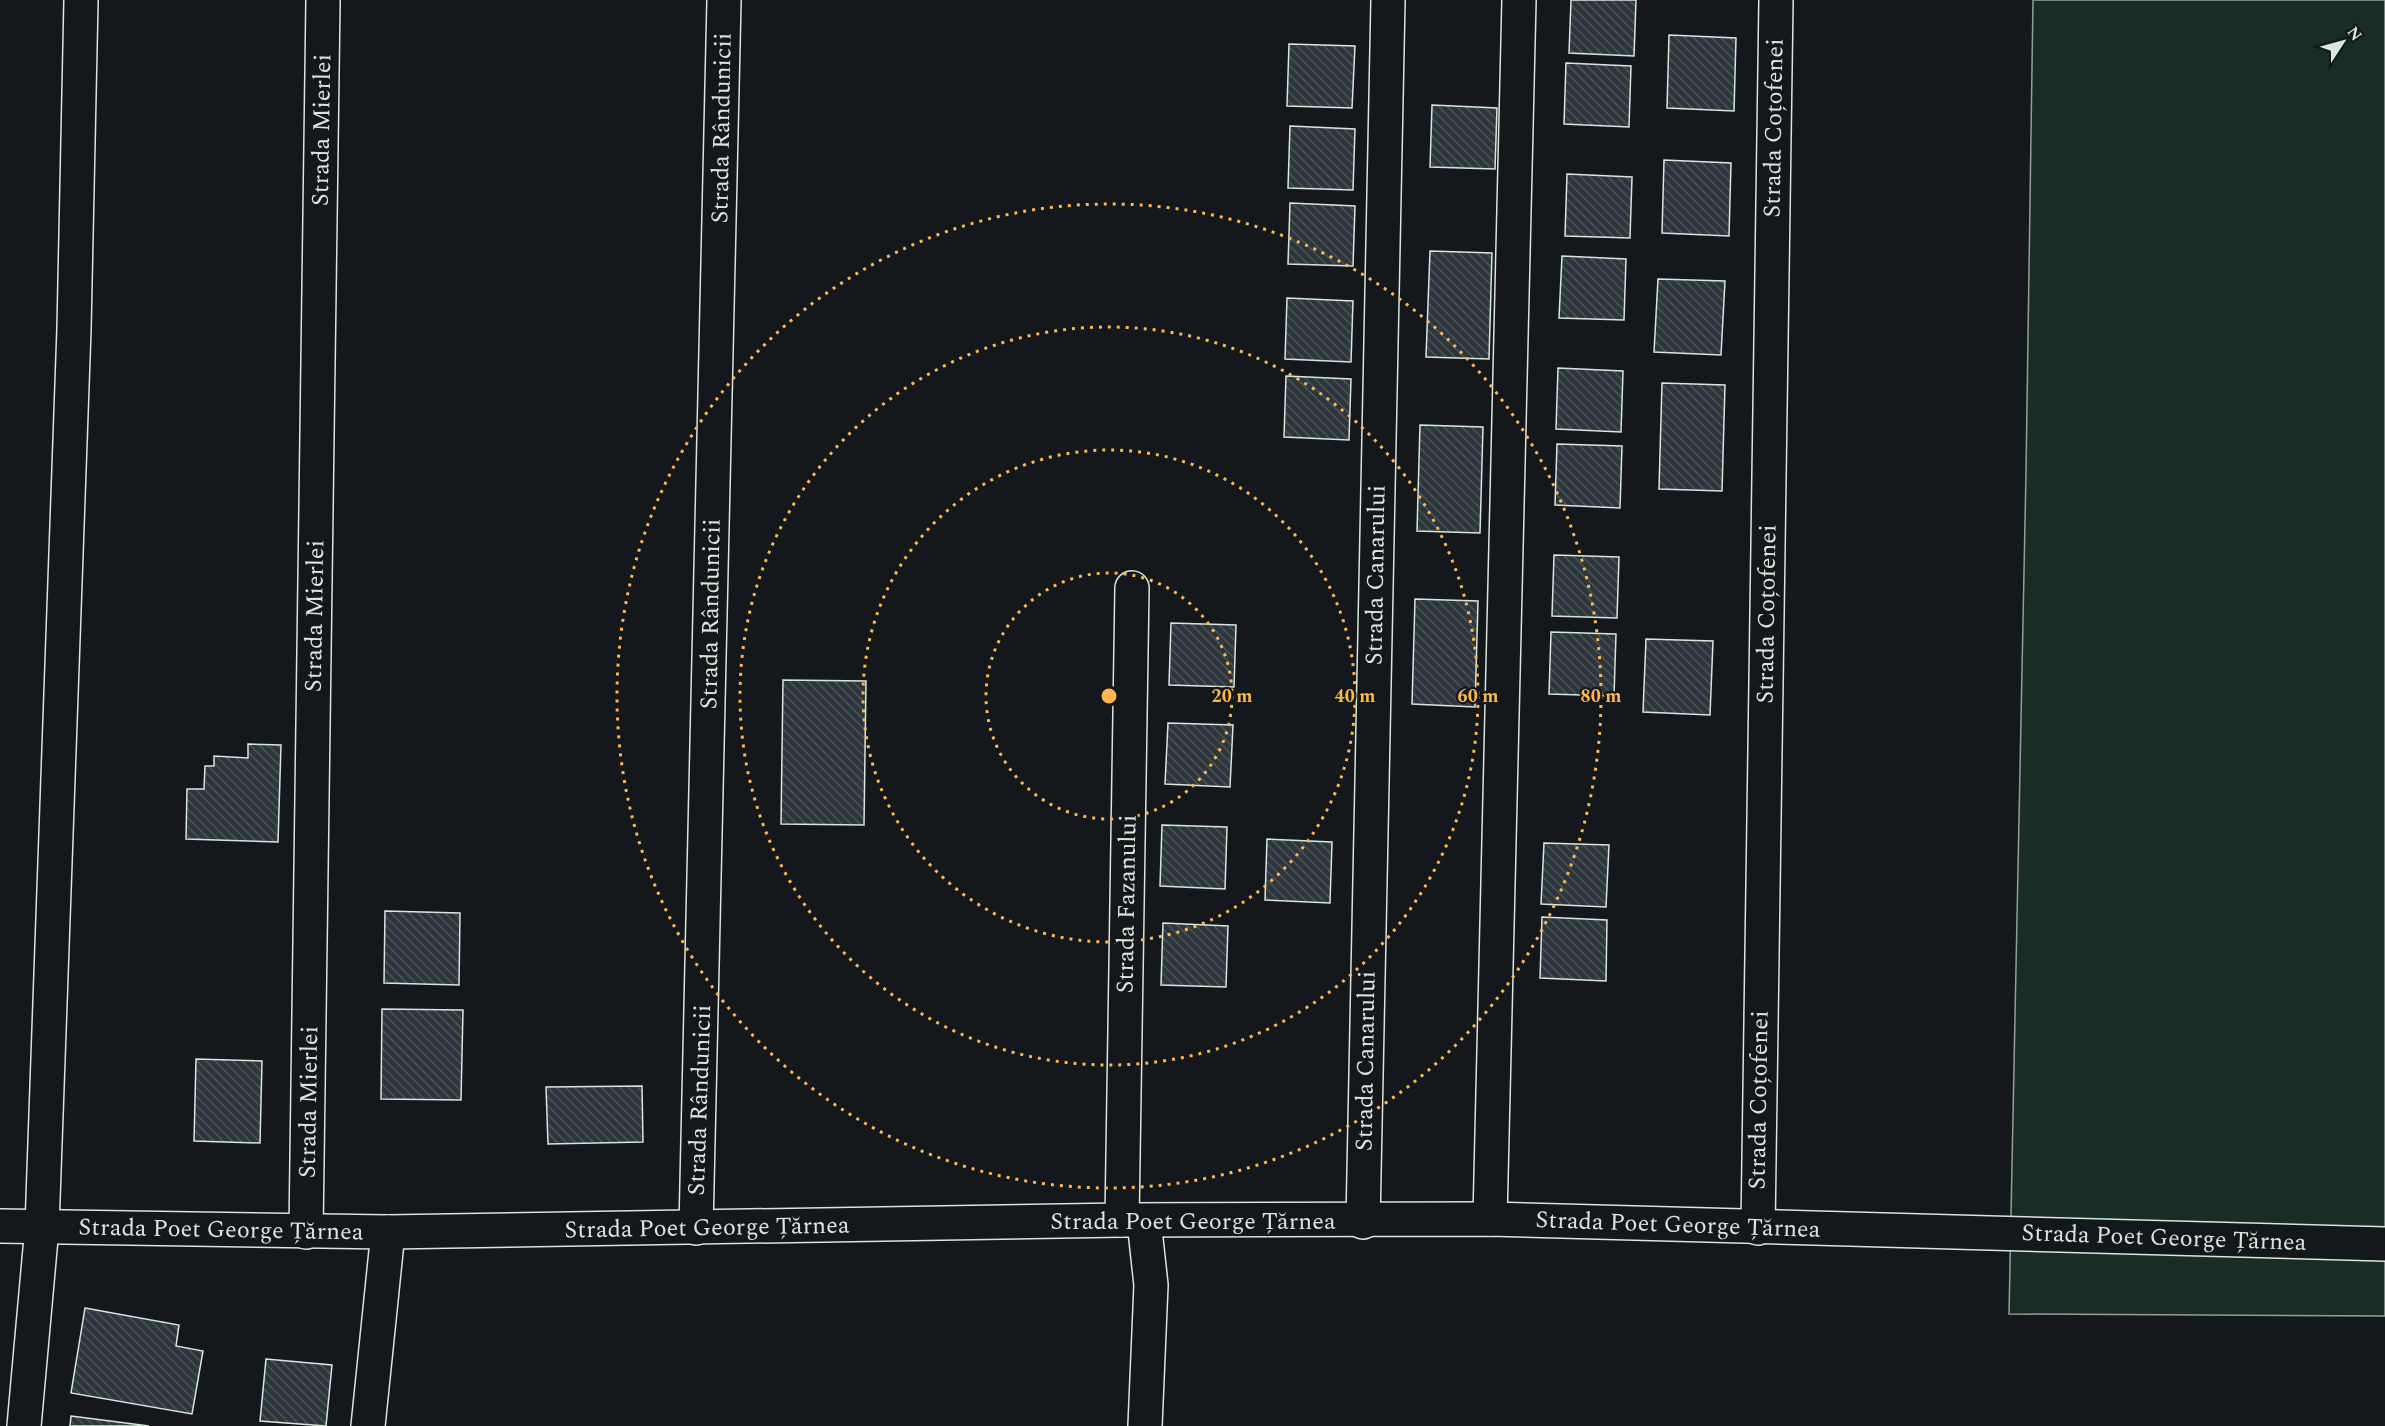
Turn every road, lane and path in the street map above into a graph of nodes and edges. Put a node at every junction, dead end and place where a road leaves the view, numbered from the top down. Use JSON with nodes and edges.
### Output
{"nodes":[{"id":1,"x":81,"y":0,"type":"edge"},
{"id":2,"x":323,"y":0,"type":"edge"},
{"id":3,"x":724,"y":0,"type":"edge"},
{"id":4,"x":1388,"y":0,"type":"edge"},
{"id":5,"x":1519,"y":0,"type":"edge"},
{"id":6,"x":1776,"y":0,"type":"edge"},
{"id":7,"x":1132,"y":588,"type":"dead end"},
{"id":8,"x":1490,"y":1220,"type":"junction"},
{"id":9,"x":1133,"y":1221,"type":"junction"},
{"id":10,"x":1363,"y":1222,"type":"junction"},
{"id":11,"x":0,"y":1226,"type":"edge"},
{"id":12,"x":42,"y":1227,"type":"junction"},
{"id":13,"x":696,"y":1228,"type":"junction"},
{"id":14,"x":1758,"y":1228,"type":"junction"},
{"id":15,"x":306,"y":1232,"type":"junction"},
{"id":16,"x":388,"y":1232,"type":"junction"},
{"id":17,"x":2385,"y":1244,"type":"edge"},
{"id":18,"x":24,"y":1426,"type":"edge"},
{"id":19,"x":368,"y":1426,"type":"edge"},
{"id":20,"x":1145,"y":1426,"type":"edge"}],
"edges":[{"from":1,"to":12,"type":"street"},
{"from":2,"to":15,"type":"street","name":"Strada Mierlei"},
{"from":3,"to":13,"type":"street","name":"Strada Rândunicii"},
{"from":4,"to":10,"type":"street","name":"Strada Canarului"},
{"from":5,"to":8,"type":"street"},
{"from":6,"to":14,"type":"street","name":"Strada Coțofenei"},
{"from":7,"to":9,"type":"street","name":"Strada Fazanului"},
{"from":8,"to":10,"type":"street","name":"Strada Poet George Țărnea"},
{"from":8,"to":14,"type":"street","name":"Strada Poet George Țărnea"},
{"from":9,"to":10,"type":"street","name":"Strada Poet George Țărnea"},
{"from":9,"to":13,"type":"street","name":"Strada Poet George Țărnea"},
{"from":9,"to":20,"type":"street","name":"Strada Fazanului"},
{"from":11,"to":12,"type":"street","name":"Strada Poet George Țărnea"},
{"from":12,"to":15,"type":"street","name":"Strada Poet George Țărnea"},
{"from":12,"to":18,"type":"street"},
{"from":13,"to":16,"type":"street","name":"Strada Poet George Țărnea"},
{"from":14,"to":17,"type":"street","name":"Strada Poet George Țărnea"},
{"from":15,"to":16,"type":"street","name":"Strada Poet George Țărnea"},
{"from":16,"to":19,"type":"street"}]}
